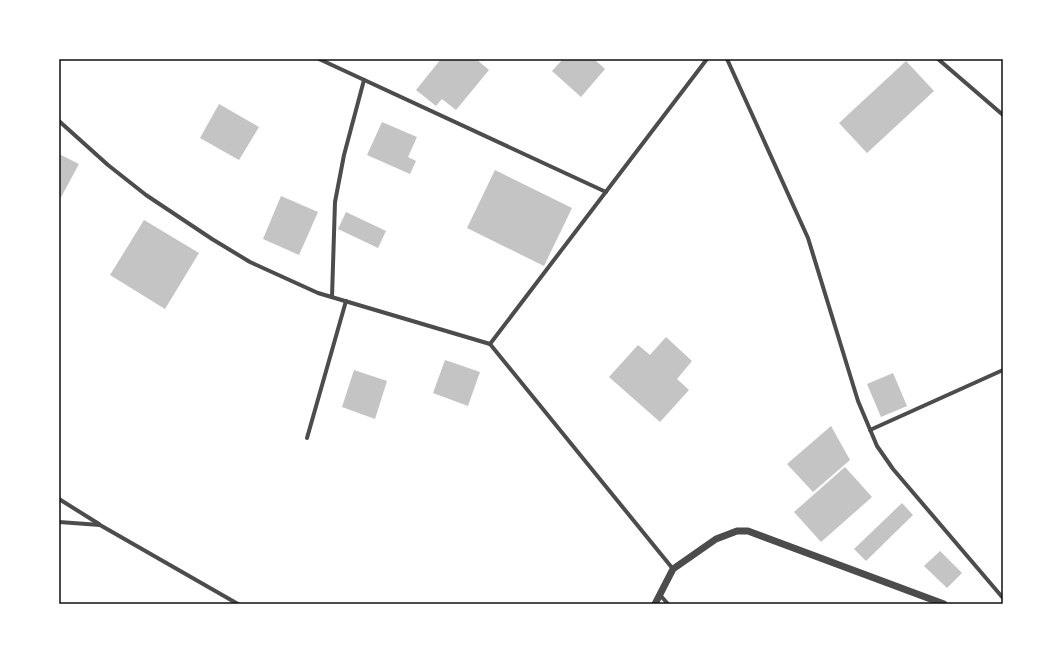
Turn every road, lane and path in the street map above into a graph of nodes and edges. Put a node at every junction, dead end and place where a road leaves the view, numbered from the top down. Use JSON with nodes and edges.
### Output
{"nodes":[{"id":1,"x":319,"y":59,"type":"edge"},
{"id":2,"x":707,"y":59,"type":"edge"},
{"id":3,"x":727,"y":59,"type":"edge"},
{"id":4,"x":938,"y":59,"type":"edge"},
{"id":5,"x":364,"y":80,"type":"junction"},
{"id":6,"x":1003,"y":115,"type":"edge"},
{"id":7,"x":59,"y":122,"type":"edge"},
{"id":8,"x":606,"y":192,"type":"junction"},
{"id":9,"x":332,"y":297,"type":"junction"},
{"id":10,"x":346,"y":301,"type":"junction"},
{"id":11,"x":490,"y":344,"type":"junction"},
{"id":12,"x":1003,"y":370,"type":"edge"},
{"id":13,"x":870,"y":430,"type":"junction"},
{"id":14,"x":307,"y":438,"type":"dead end"},
{"id":15,"x":59,"y":499,"type":"edge"},
{"id":16,"x":59,"y":522,"type":"edge"},
{"id":17,"x":100,"y":525,"type":"junction"},
{"id":18,"x":673,"y":569,"type":"junction"},
{"id":19,"x":660,"y":595,"type":"junction"},
{"id":20,"x":1003,"y":598,"type":"edge"},
{"id":21,"x":238,"y":604,"type":"edge"},
{"id":22,"x":655,"y":604,"type":"edge"},
{"id":23,"x":668,"y":604,"type":"edge"},
{"id":24,"x":944,"y":604,"type":"edge"}],
"edges":[{"from":1,"to":5,"type":"street"},
{"from":2,"to":8,"type":"street"},
{"from":3,"to":13,"type":"street"},
{"from":4,"to":6,"type":"street"},
{"from":5,"to":8,"type":"street"},
{"from":5,"to":9,"type":"street"},
{"from":7,"to":9,"type":"street"},
{"from":8,"to":11,"type":"street"},
{"from":9,"to":10,"type":"street"},
{"from":10,"to":11,"type":"street"},
{"from":10,"to":14,"type":"street"},
{"from":11,"to":18,"type":"street"},
{"from":12,"to":13,"type":"street"},
{"from":13,"to":20,"type":"street"},
{"from":15,"to":17,"type":"street"},
{"from":16,"to":17,"type":"street"},
{"from":17,"to":21,"type":"street"},
{"from":18,"to":19,"type":"street"},
{"from":18,"to":24,"type":"street"},
{"from":19,"to":22,"type":"street"},
{"from":19,"to":23,"type":"street"}]}
